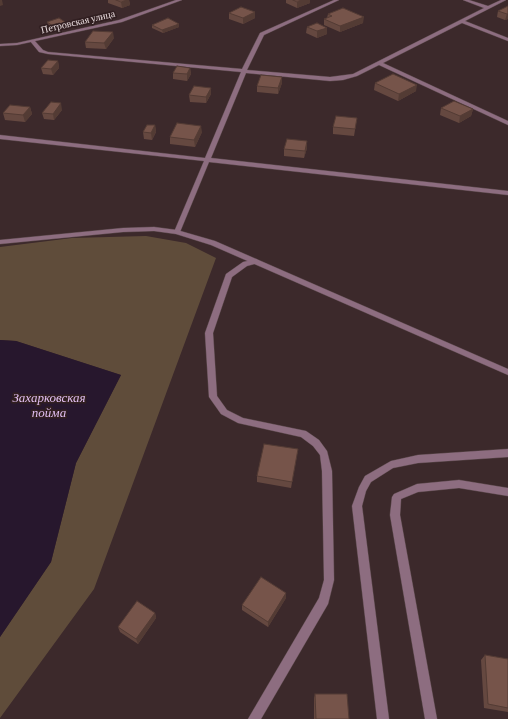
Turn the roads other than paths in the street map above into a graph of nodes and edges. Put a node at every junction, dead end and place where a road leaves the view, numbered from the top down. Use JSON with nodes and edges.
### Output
{"nodes":[{"id":1,"x":180,"y":0,"type":"edge"},
{"id":2,"x":337,"y":0,"type":"edge"},
{"id":3,"x":465,"y":0,"type":"edge"},
{"id":4,"x":504,"y":0,"type":"edge"},
{"id":5,"x":488,"y":8,"type":"junction"},
{"id":6,"x":461,"y":21,"type":"junction"},
{"id":7,"x":508,"y":40,"type":"edge"},
{"id":8,"x":32,"y":41,"type":"junction"},
{"id":9,"x":0,"y":45,"type":"edge"},
{"id":10,"x":379,"y":63,"type":"junction"},
{"id":11,"x":244,"y":71,"type":"junction"},
{"id":12,"x":508,"y":123,"type":"edge"},
{"id":13,"x":0,"y":136,"type":"edge"},
{"id":14,"x":207,"y":160,"type":"junction"},
{"id":15,"x":508,"y":193,"type":"edge"},
{"id":16,"x":177,"y":232,"type":"junction"},
{"id":17,"x":0,"y":242,"type":"edge"},
{"id":18,"x":256,"y":261,"type":"junction"},
{"id":19,"x":508,"y":372,"type":"edge"},
{"id":20,"x":508,"y":453,"type":"edge"},
{"id":21,"x":508,"y":492,"type":"edge"},
{"id":22,"x":254,"y":719,"type":"edge"},
{"id":23,"x":383,"y":719,"type":"edge"},
{"id":24,"x":431,"y":719,"type":"edge"}],
"edges":[{"from":1,"to":8,"type":"street","name":"Петровская улица"},
{"from":2,"to":11,"type":"street"},
{"from":3,"to":5,"type":"street"},
{"from":4,"to":5,"type":"street"},
{"from":5,"to":6,"type":"street"},
{"from":6,"to":7,"type":"street"},
{"from":6,"to":10,"type":"street"},
{"from":8,"to":9,"type":"street","name":"Петровская улица"},
{"from":8,"to":11,"type":"street"},
{"from":10,"to":11,"type":"street"},
{"from":10,"to":12,"type":"street"},
{"from":11,"to":14,"type":"street"},
{"from":13,"to":14,"type":"street"},
{"from":14,"to":15,"type":"street"},
{"from":14,"to":16,"type":"street"},
{"from":16,"to":17,"type":"street"},
{"from":16,"to":18,"type":"street"},
{"from":18,"to":19,"type":"street"},
{"from":18,"to":22,"type":"street"},
{"from":20,"to":23,"type":"street"},
{"from":21,"to":24,"type":"street"}]}
